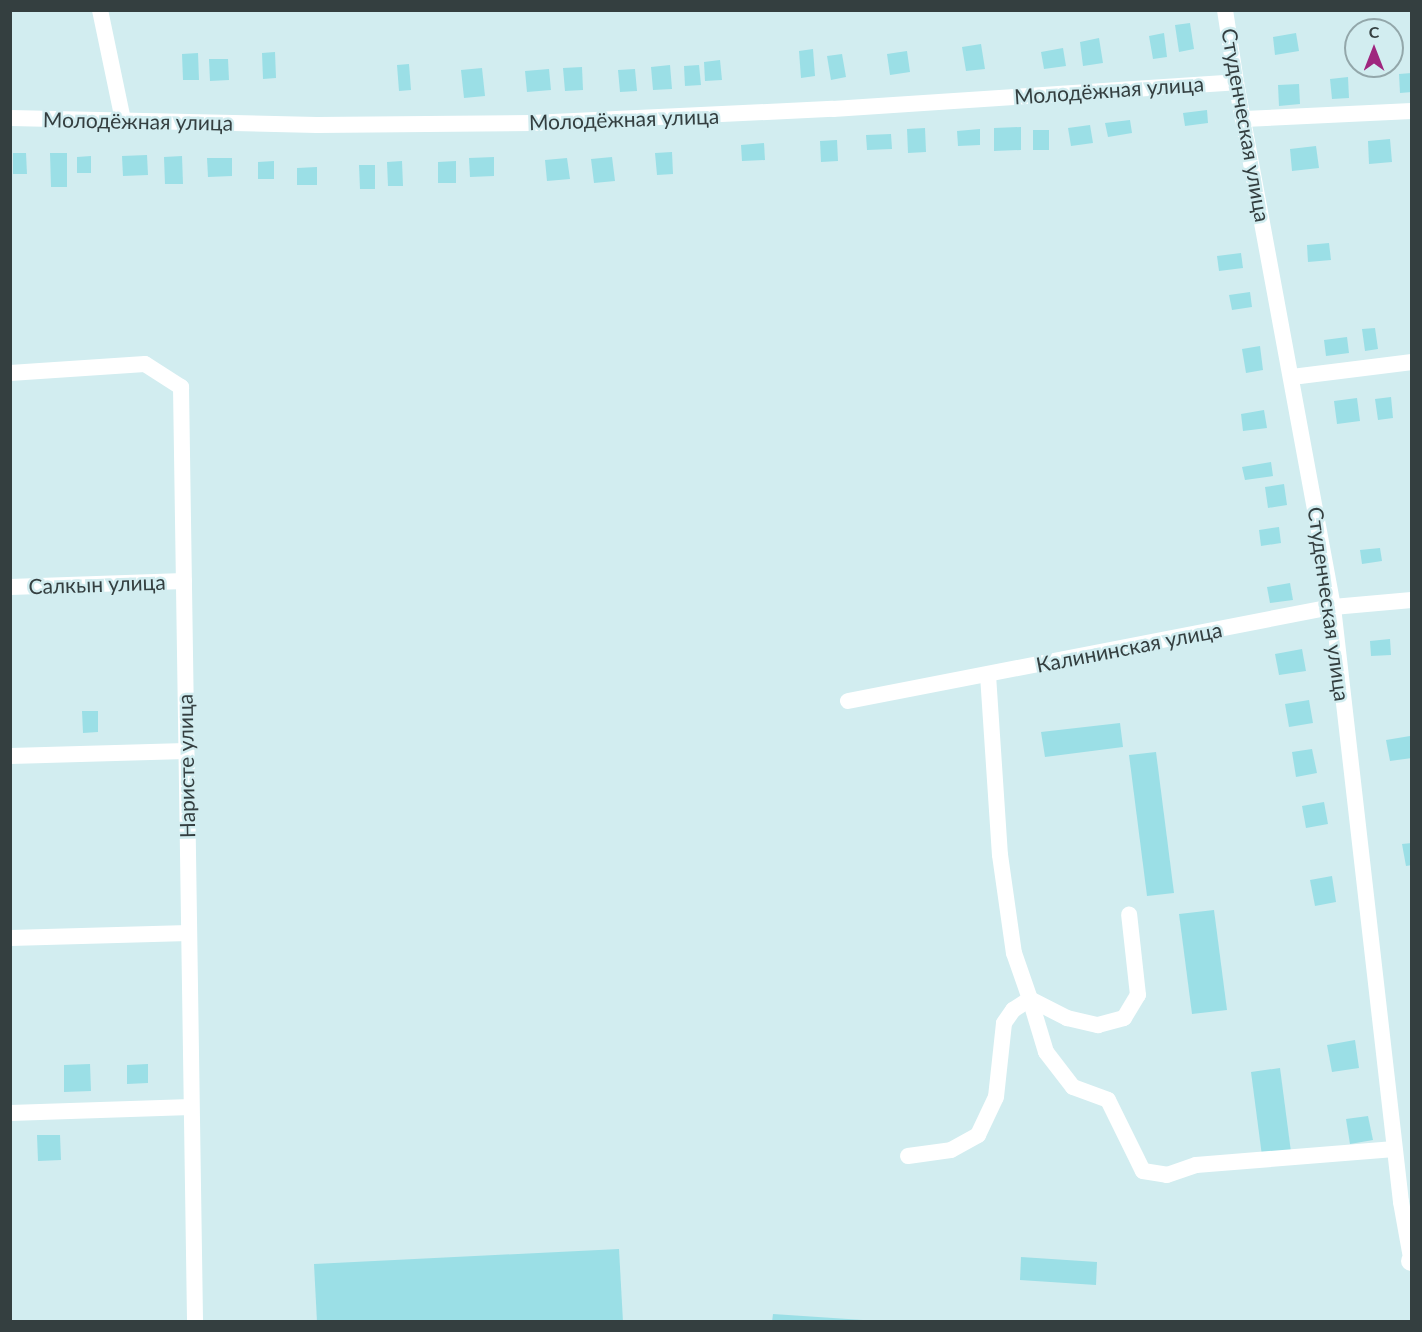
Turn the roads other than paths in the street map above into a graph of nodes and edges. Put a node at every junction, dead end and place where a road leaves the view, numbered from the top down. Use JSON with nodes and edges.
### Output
{"nodes":[{"id":1,"x":100,"y":10,"type":"edge"},
{"id":2,"x":1226,"y":10,"type":"edge"},
{"id":3,"x":1236,"y":82,"type":"junction"},
{"id":4,"x":1412,"y":111,"type":"edge"},
{"id":5,"x":10,"y":118,"type":"edge"},
{"id":6,"x":1244,"y":119,"type":"junction"},
{"id":7,"x":123,"y":120,"type":"junction"},
{"id":8,"x":1412,"y":362,"type":"edge"},
{"id":9,"x":10,"y":373,"type":"edge"},
{"id":10,"x":1292,"y":377,"type":"junction"},
{"id":11,"x":184,"y":581,"type":"junction"},
{"id":12,"x":10,"y":587,"type":"edge"},
{"id":13,"x":1412,"y":600,"type":"edge"},
{"id":14,"x":1333,"y":607,"type":"junction"},
{"id":15,"x":988,"y":675,"type":"junction"},
{"id":16,"x":848,"y":700,"type":"dead end"},
{"id":17,"x":186,"y":751,"type":"junction"},
{"id":18,"x":10,"y":756,"type":"edge"},
{"id":19,"x":1129,"y":914,"type":"dead end"},
{"id":20,"x":189,"y":933,"type":"junction"},
{"id":21,"x":10,"y":938,"type":"edge"},
{"id":22,"x":1030,"y":999,"type":"junction"},
{"id":23,"x":191,"y":1107,"type":"junction"},
{"id":24,"x":10,"y":1113,"type":"edge"},
{"id":25,"x":1394,"y":1149,"type":"junction"},
{"id":26,"x":908,"y":1156,"type":"dead end"},
{"id":27,"x":1411,"y":1262,"type":"edge"},
{"id":28,"x":195,"y":1322,"type":"edge"}],
"edges":[{"from":1,"to":7,"type":"street"},
{"from":2,"to":3,"type":"street","name":"Студенческая улица"},
{"from":3,"to":6,"type":"street","name":"Студенческая улица"},
{"from":3,"to":7,"type":"street","name":"Молодёжная улица"},
{"from":4,"to":6,"type":"street"},
{"from":5,"to":7,"type":"street","name":"Молодёжная улица"},
{"from":6,"to":10,"type":"street","name":"Студенческая улица"},
{"from":8,"to":10,"type":"street"},
{"from":9,"to":11,"type":"street","name":"Наристе улица"},
{"from":10,"to":14,"type":"street","name":"Студенческая улица"},
{"from":11,"to":12,"type":"street","name":"Салкын улица"},
{"from":11,"to":17,"type":"street","name":"Наристе улица"},
{"from":13,"to":14,"type":"street","name":"Калининская улица"},
{"from":14,"to":15,"type":"street","name":"Калининская улица"},
{"from":14,"to":25,"type":"street","name":"Студенческая улица"},
{"from":15,"to":16,"type":"street","name":"Калининская улица"},
{"from":15,"to":22,"type":"street"},
{"from":17,"to":18,"type":"street"},
{"from":17,"to":20,"type":"street","name":"Наристе улица"},
{"from":19,"to":22,"type":"street"},
{"from":20,"to":21,"type":"street"},
{"from":20,"to":23,"type":"street","name":"Наристе улица"},
{"from":22,"to":25,"type":"street"},
{"from":22,"to":26,"type":"street"},
{"from":23,"to":24,"type":"street"},
{"from":23,"to":28,"type":"street","name":"Наристе улица"},
{"from":25,"to":27,"type":"street","name":"Студенческая улица"}]}
